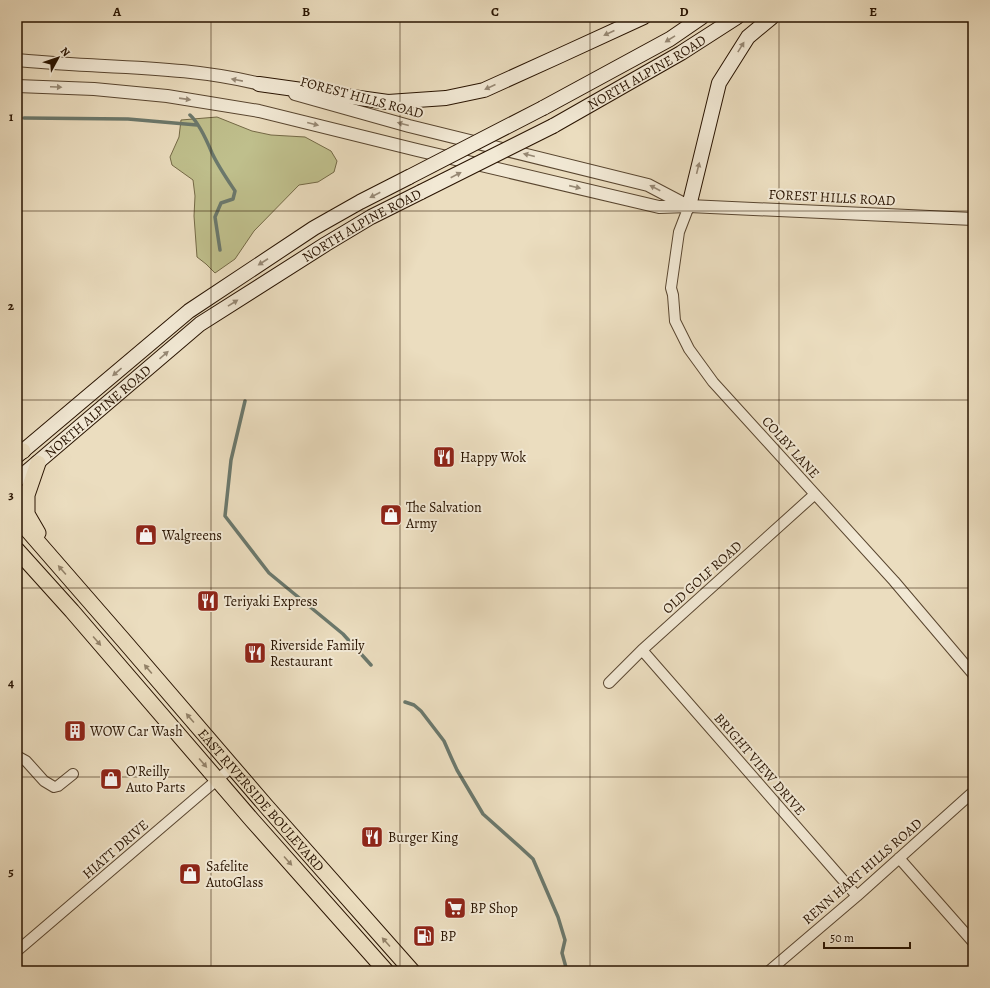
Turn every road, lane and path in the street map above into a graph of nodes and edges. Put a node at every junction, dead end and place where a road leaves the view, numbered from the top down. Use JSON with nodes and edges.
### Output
{"nodes":[{"id":1,"x":644,"y":17,"type":"edge"},
{"id":2,"x":702,"y":17,"type":"edge"},
{"id":3,"x":738,"y":17,"type":"edge"},
{"id":4,"x":772,"y":17,"type":"edge"},
{"id":5,"x":17,"y":60,"type":"edge"},
{"id":6,"x":259,"y":84,"type":"junction"},
{"id":7,"x":17,"y":86,"type":"edge"},
{"id":8,"x":689,"y":206,"type":"junction"},
{"id":9,"x":973,"y":219,"type":"edge"},
{"id":10,"x":19,"y":454,"type":"edge"},
{"id":11,"x":38,"y":462,"type":"junction"},
{"id":12,"x":17,"y":480,"type":"edge"},
{"id":13,"x":814,"y":494,"type":"junction"},
{"id":14,"x":17,"y":518,"type":"edge"},
{"id":15,"x":17,"y":550,"type":"edge"},
{"id":16,"x":49,"y":555,"type":"junction"},
{"id":17,"x":642,"y":650,"type":"junction"},
{"id":18,"x":973,"y":674,"type":"edge"},
{"id":19,"x":609,"y":683,"type":"dead end"},
{"id":20,"x":17,"y":756,"type":"edge"},
{"id":21,"x":232,"y":768,"type":"junction"},
{"id":22,"x":73,"y":774,"type":"dead end"},
{"id":23,"x":217,"y":780,"type":"junction"},
{"id":24,"x":973,"y":792,"type":"edge"},
{"id":25,"x":899,"y":858,"type":"junction"},
{"id":26,"x":857,"y":896,"type":"junction"},
{"id":27,"x":973,"y":942,"type":"edge"},
{"id":28,"x":17,"y":951,"type":"edge"},
{"id":29,"x":386,"y":971,"type":"edge"},
{"id":30,"x":412,"y":971,"type":"edge"},
{"id":31,"x":769,"y":971,"type":"edge"}],
"edges":[{"from":1,"to":6,"type":"main road","one_way":true},
{"from":2,"to":10,"type":"main road","name":"NORTH ALPINE ROAD","one_way":true,"bridge":true},
{"from":11,"to":3,"type":"main road","name":"NORTH ALPINE ROAD","one_way":true,"bridge":true},
{"from":8,"to":4,"type":"main road","one_way":true},
{"from":6,"to":5,"type":"street","name":"FOREST HILLS ROAD","one_way":true},
{"from":8,"to":6,"type":"street","name":"FOREST HILLS ROAD","one_way":true},
{"from":7,"to":8,"type":"street","name":"FOREST HILLS ROAD","one_way":true},
{"from":8,"to":9,"type":"street","name":"FOREST HILLS ROAD"},
{"from":8,"to":13,"type":"street","name":"COLBY LANE"},
{"from":11,"to":12,"type":"main road","name":"NORTH ALPINE ROAD"},
{"from":11,"to":16,"type":"main road"},
{"from":13,"to":17,"type":"street","name":"OLD GOLF ROAD"},
{"from":13,"to":18,"type":"street","name":"COLBY LANE"},
{"from":14,"to":16,"type":"main road","name":"EAST RIVERSIDE BOULEVARD"},
{"from":15,"to":23,"type":"main road","name":"EAST RIVERSIDE BOULEVARD","one_way":true},
{"from":21,"to":16,"type":"main road","name":"EAST RIVERSIDE BOULEVARD","one_way":true},
{"from":17,"to":19,"type":"street","name":"OLD GOLF ROAD"},
{"from":17,"to":26,"type":"street","name":"BRIGHT VIEW DRIVE"},
{"from":20,"to":22,"type":"street"},
{"from":21,"to":23,"type":"street","name":"HIATT DRIVE"},
{"from":30,"to":21,"type":"main road","name":"EAST RIVERSIDE BOULEVARD","one_way":true},
{"from":23,"to":28,"type":"street","name":"HIATT DRIVE"},
{"from":23,"to":29,"type":"main road","name":"EAST RIVERSIDE BOULEVARD","one_way":true},
{"from":24,"to":25,"type":"street","name":"RENN HART HILLS ROAD"},
{"from":25,"to":26,"type":"street","name":"RENN HART HILLS ROAD"},
{"from":25,"to":27,"type":"street"},
{"from":26,"to":31,"type":"street","name":"RENN HART HILLS ROAD"}]}
